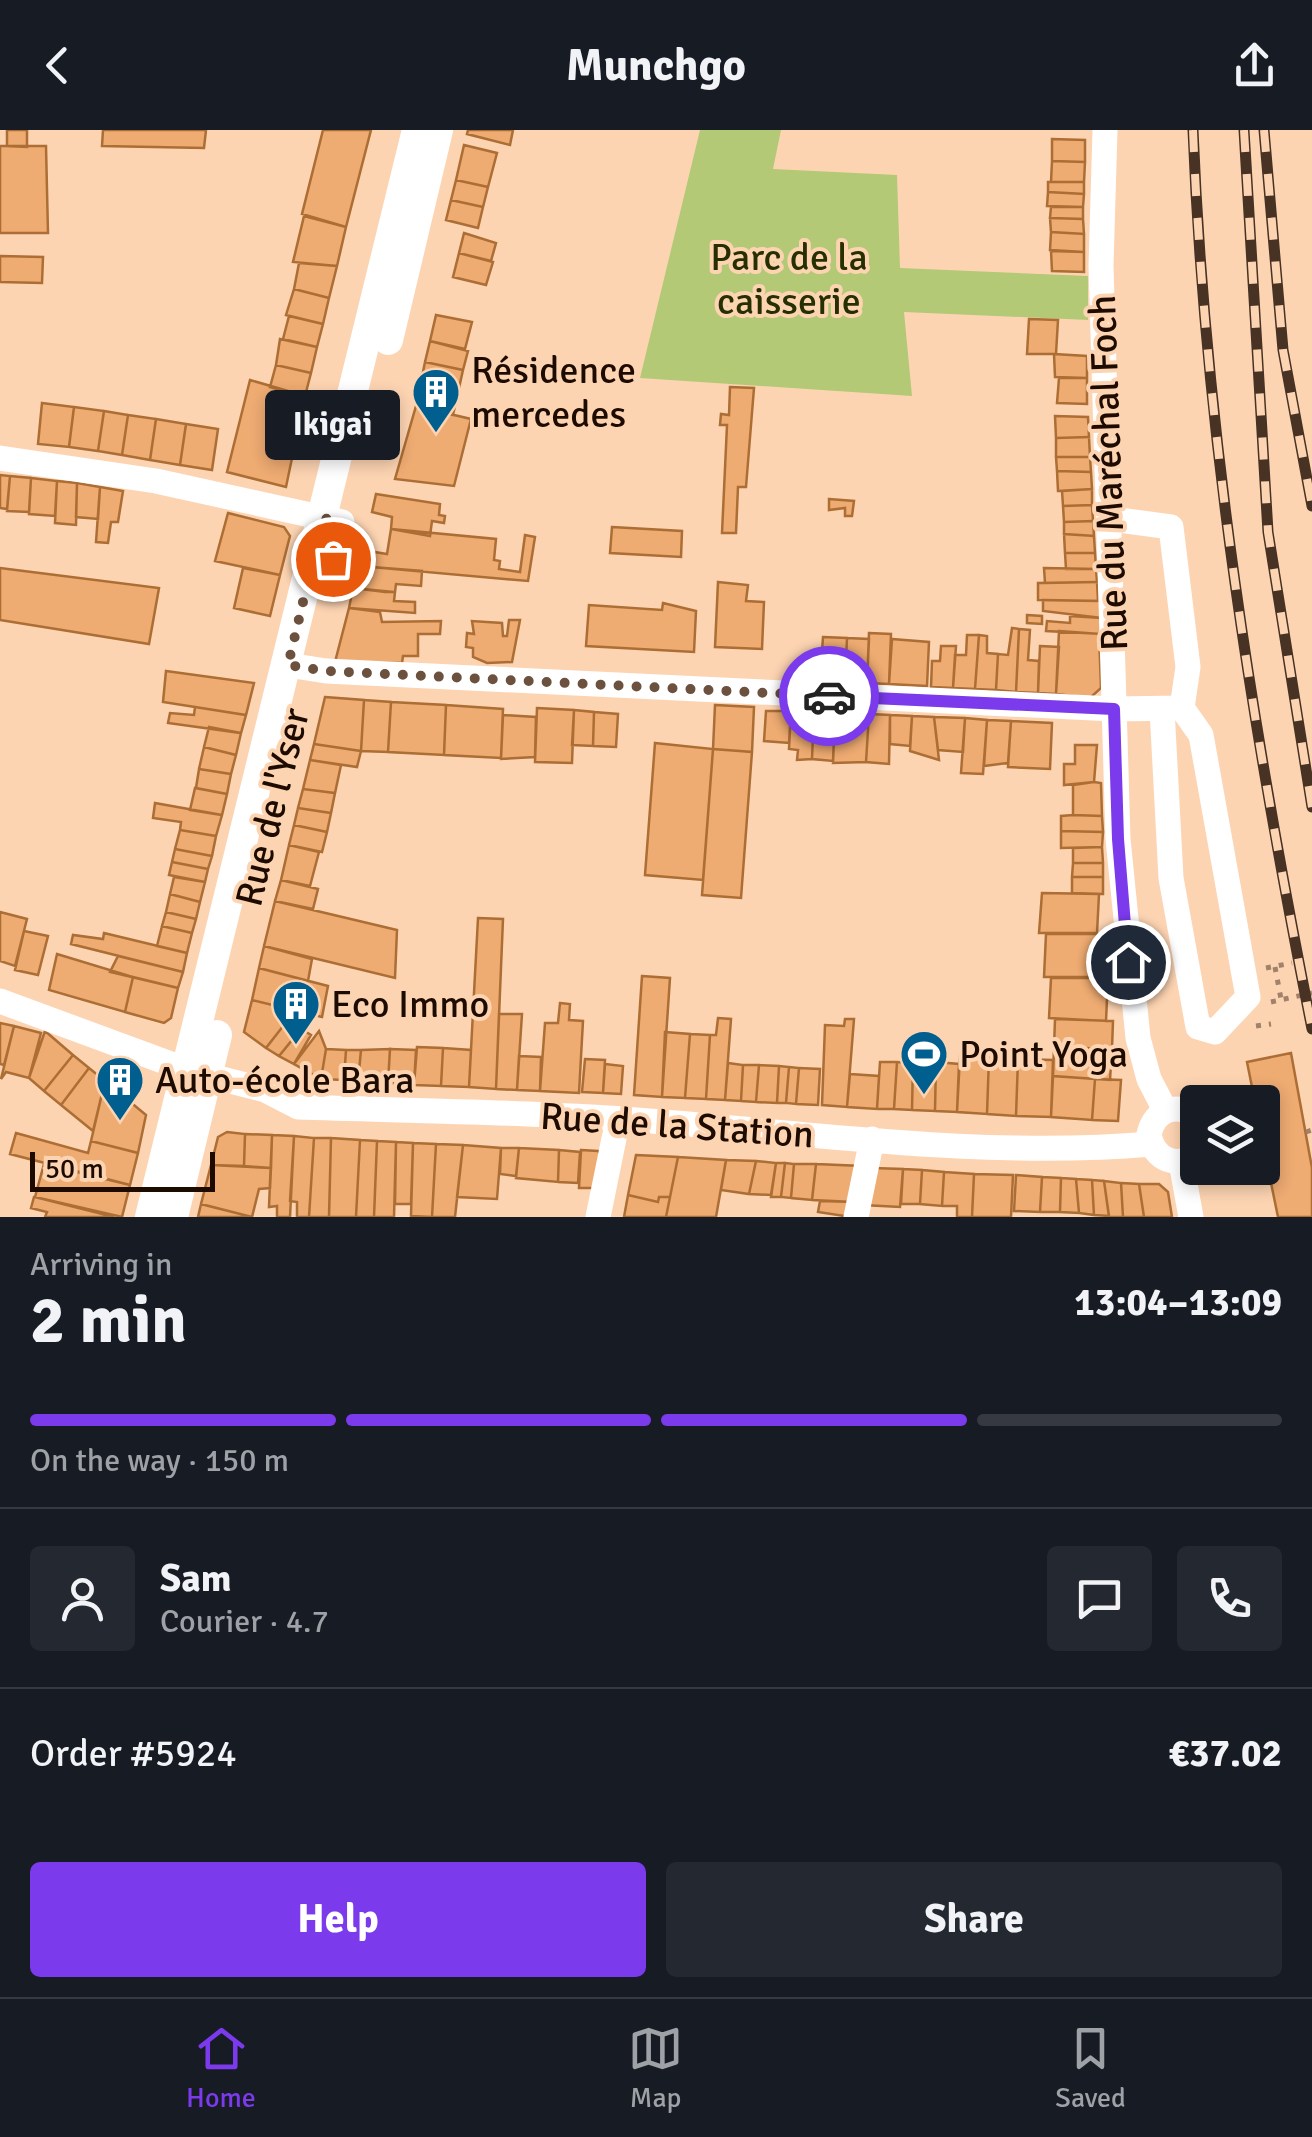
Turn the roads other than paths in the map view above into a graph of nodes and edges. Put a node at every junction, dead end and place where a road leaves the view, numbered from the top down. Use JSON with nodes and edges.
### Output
{"nodes":[{"id":1,"x":416,"y":130,"type":"edge"},
{"id":2,"x":438,"y":130,"type":"edge"},
{"id":3,"x":1106,"y":130,"type":"edge"},
{"id":4,"x":0,"y":458,"type":"edge"},
{"id":5,"x":1112,"y":519,"type":"junction"},
{"id":6,"x":333,"y":520,"type":"junction"},
{"id":7,"x":297,"y":667,"type":"junction"},
{"id":8,"x":1172,"y":708,"type":"junction"},
{"id":9,"x":1114,"y":709,"type":"junction"},
{"id":10,"x":0,"y":1000,"type":"edge"},
{"id":11,"x":198,"y":1073,"type":"junction"},
{"id":12,"x":1180,"y":1109,"type":"edge"},
{"id":13,"x":1165,"y":1110,"type":"junction"},
{"id":14,"x":618,"y":1118,"type":"junction"},
{"id":15,"x":872,"y":1139,"type":"junction"},
{"id":16,"x":1151,"y":1144,"type":"junction"},
{"id":17,"x":1180,"y":1156,"type":"edge"},
{"id":18,"x":1190,"y":1185,"type":"edge"},
{"id":19,"x":150,"y":1217,"type":"edge"},
{"id":20,"x":173,"y":1217,"type":"edge"},
{"id":21,"x":598,"y":1217,"type":"edge"},
{"id":22,"x":856,"y":1217,"type":"edge"},
{"id":23,"x":1191,"y":1217,"type":"edge"}],
"edges":[{"from":1,"to":6,"type":"main road","name":"Rue de l'Yser"},
{"from":2,"to":6,"type":"main road","name":"Rue de l'Yser"},
{"from":3,"to":5,"type":"street","name":"Rue du Maréchal Foch"},
{"from":4,"to":6,"type":"street"},
{"from":5,"to":8,"type":"street"},
{"from":5,"to":9,"type":"street","name":"Rue du Maréchal Foch"},
{"from":6,"to":7,"type":"main road","name":"Rue de l'Yser"},
{"from":7,"to":9,"type":"street"},
{"from":7,"to":11,"type":"main road","name":"Rue de l'Yser"},
{"from":8,"to":8,"type":"street"},
{"from":8,"to":9,"type":"street"},
{"from":9,"to":13,"type":"street","name":"Rue du Maréchal Foch"},
{"from":10,"to":11,"type":"street","name":"Rue de la Station"},
{"from":11,"to":14,"type":"street","name":"Rue de la Station"},
{"from":11,"to":19,"type":"main road"},
{"from":11,"to":20,"type":"main road"},
{"from":12,"to":13,"type":"street"},
{"from":13,"to":16,"type":"street"},
{"from":14,"to":15,"type":"street","name":"Rue de la Station"},
{"from":14,"to":21,"type":"street"},
{"from":15,"to":16,"type":"street","name":"Rue de la Station"},
{"from":15,"to":22,"type":"street"},
{"from":16,"to":17,"type":"street"},
{"from":18,"to":23,"type":"street"}]}
